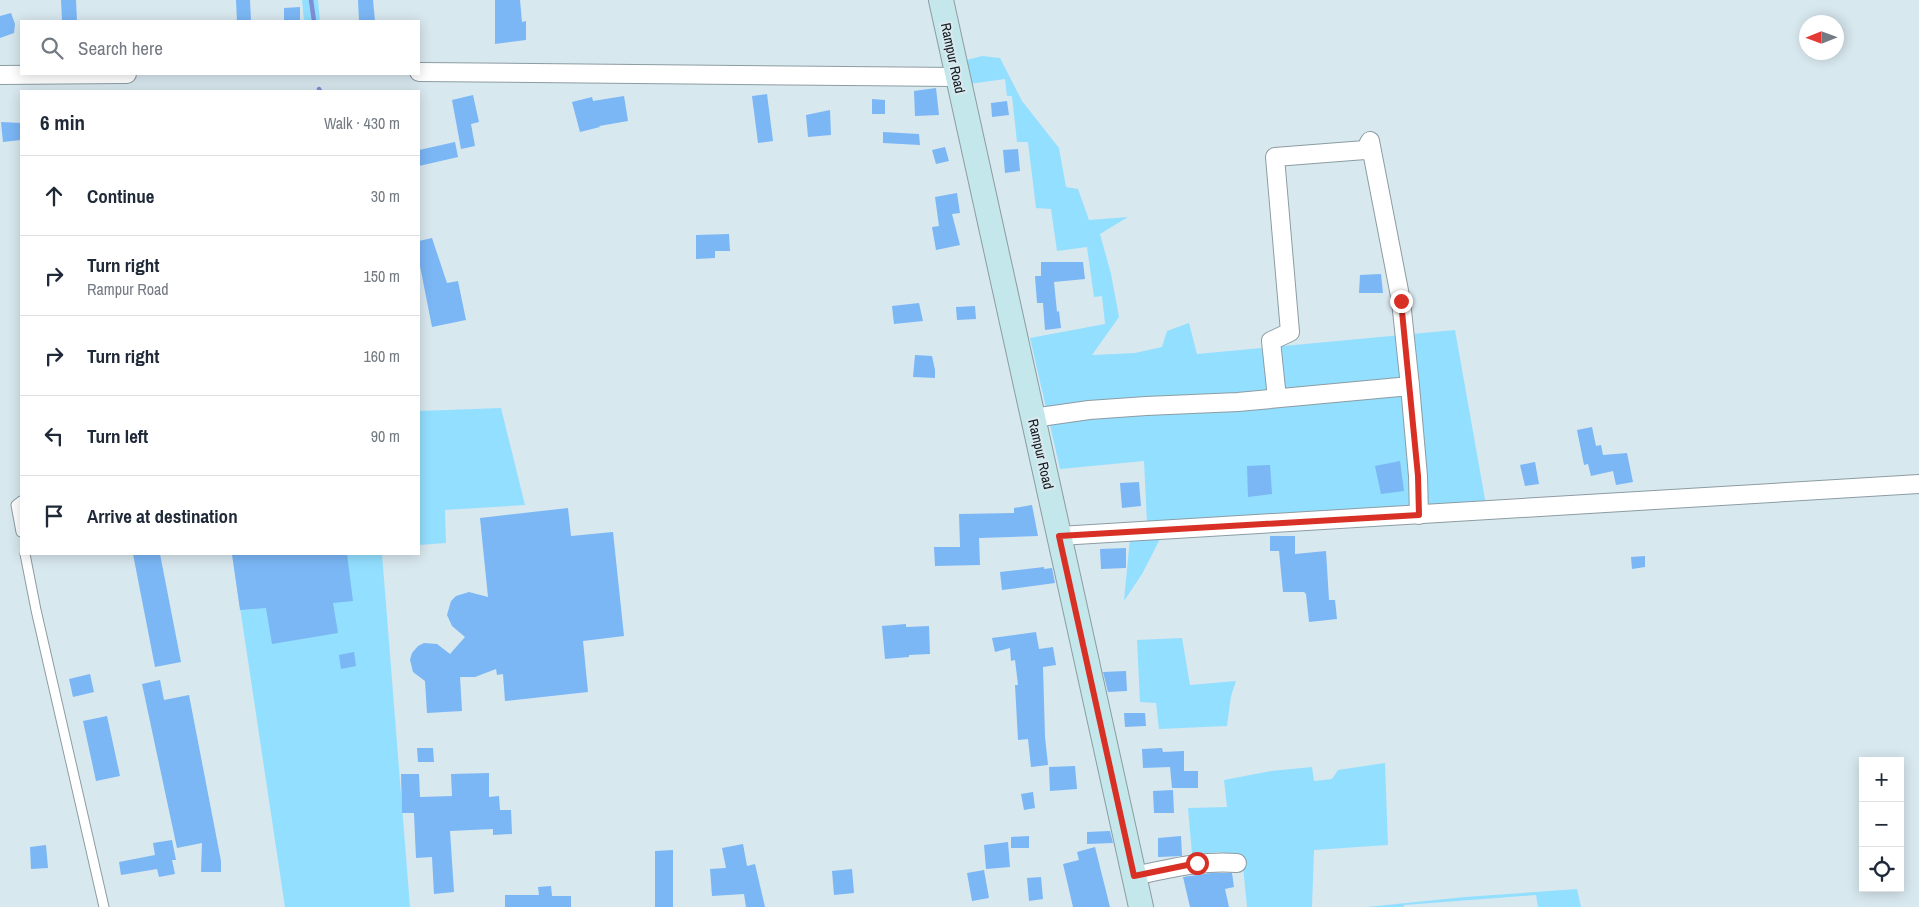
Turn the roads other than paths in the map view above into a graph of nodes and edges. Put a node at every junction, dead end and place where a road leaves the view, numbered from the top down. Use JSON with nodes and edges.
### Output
{"nodes":[{"id":1,"x":941,"y":0,"type":"edge"},
{"id":2,"x":420,"y":72,"type":"edge"},
{"id":3,"x":0,"y":75,"type":"edge"},
{"id":4,"x":20,"y":75,"type":"edge"},
{"id":5,"x":957,"y":77,"type":"junction"},
{"id":6,"x":1410,"y":386,"type":"junction"},
{"id":7,"x":1277,"y":398,"type":"junction"},
{"id":8,"x":1033,"y":418,"type":"junction"},
{"id":9,"x":1919,"y":484,"type":"edge"},
{"id":10,"x":20,"y":502,"type":"edge"},
{"id":11,"x":1419,"y":515,"type":"junction"},
{"id":12,"x":20,"y":527,"type":"edge"},
{"id":13,"x":1059,"y":536,"type":"junction"},
{"id":14,"x":26,"y":555,"type":"edge"},
{"id":15,"x":1237,"y":863,"type":"dead end"},
{"id":16,"x":1134,"y":876,"type":"junction"},
{"id":17,"x":104,"y":907,"type":"edge"},
{"id":18,"x":1141,"y":907,"type":"edge"}],
"edges":[{"from":1,"to":5,"type":"main road","name":"Rampur Road"},
{"from":2,"to":5,"type":"street"},
{"from":3,"to":4,"type":"street"},
{"from":5,"to":8,"type":"main road","name":"Rampur Road"},
{"from":6,"to":7,"type":"street"},
{"from":6,"to":7,"type":"street"},
{"from":6,"to":11,"type":"street"},
{"from":7,"to":8,"type":"street"},
{"from":8,"to":13,"type":"main road","name":"Rampur Road"},
{"from":9,"to":11,"type":"street"},
{"from":10,"to":12,"type":"lane"},
{"from":11,"to":13,"type":"street"},
{"from":13,"to":16,"type":"main road","name":"Rampur Road"},
{"from":14,"to":17,"type":"lane"},
{"from":15,"to":16,"type":"street"},
{"from":16,"to":18,"type":"main road","name":"Rampur Road"}]}
